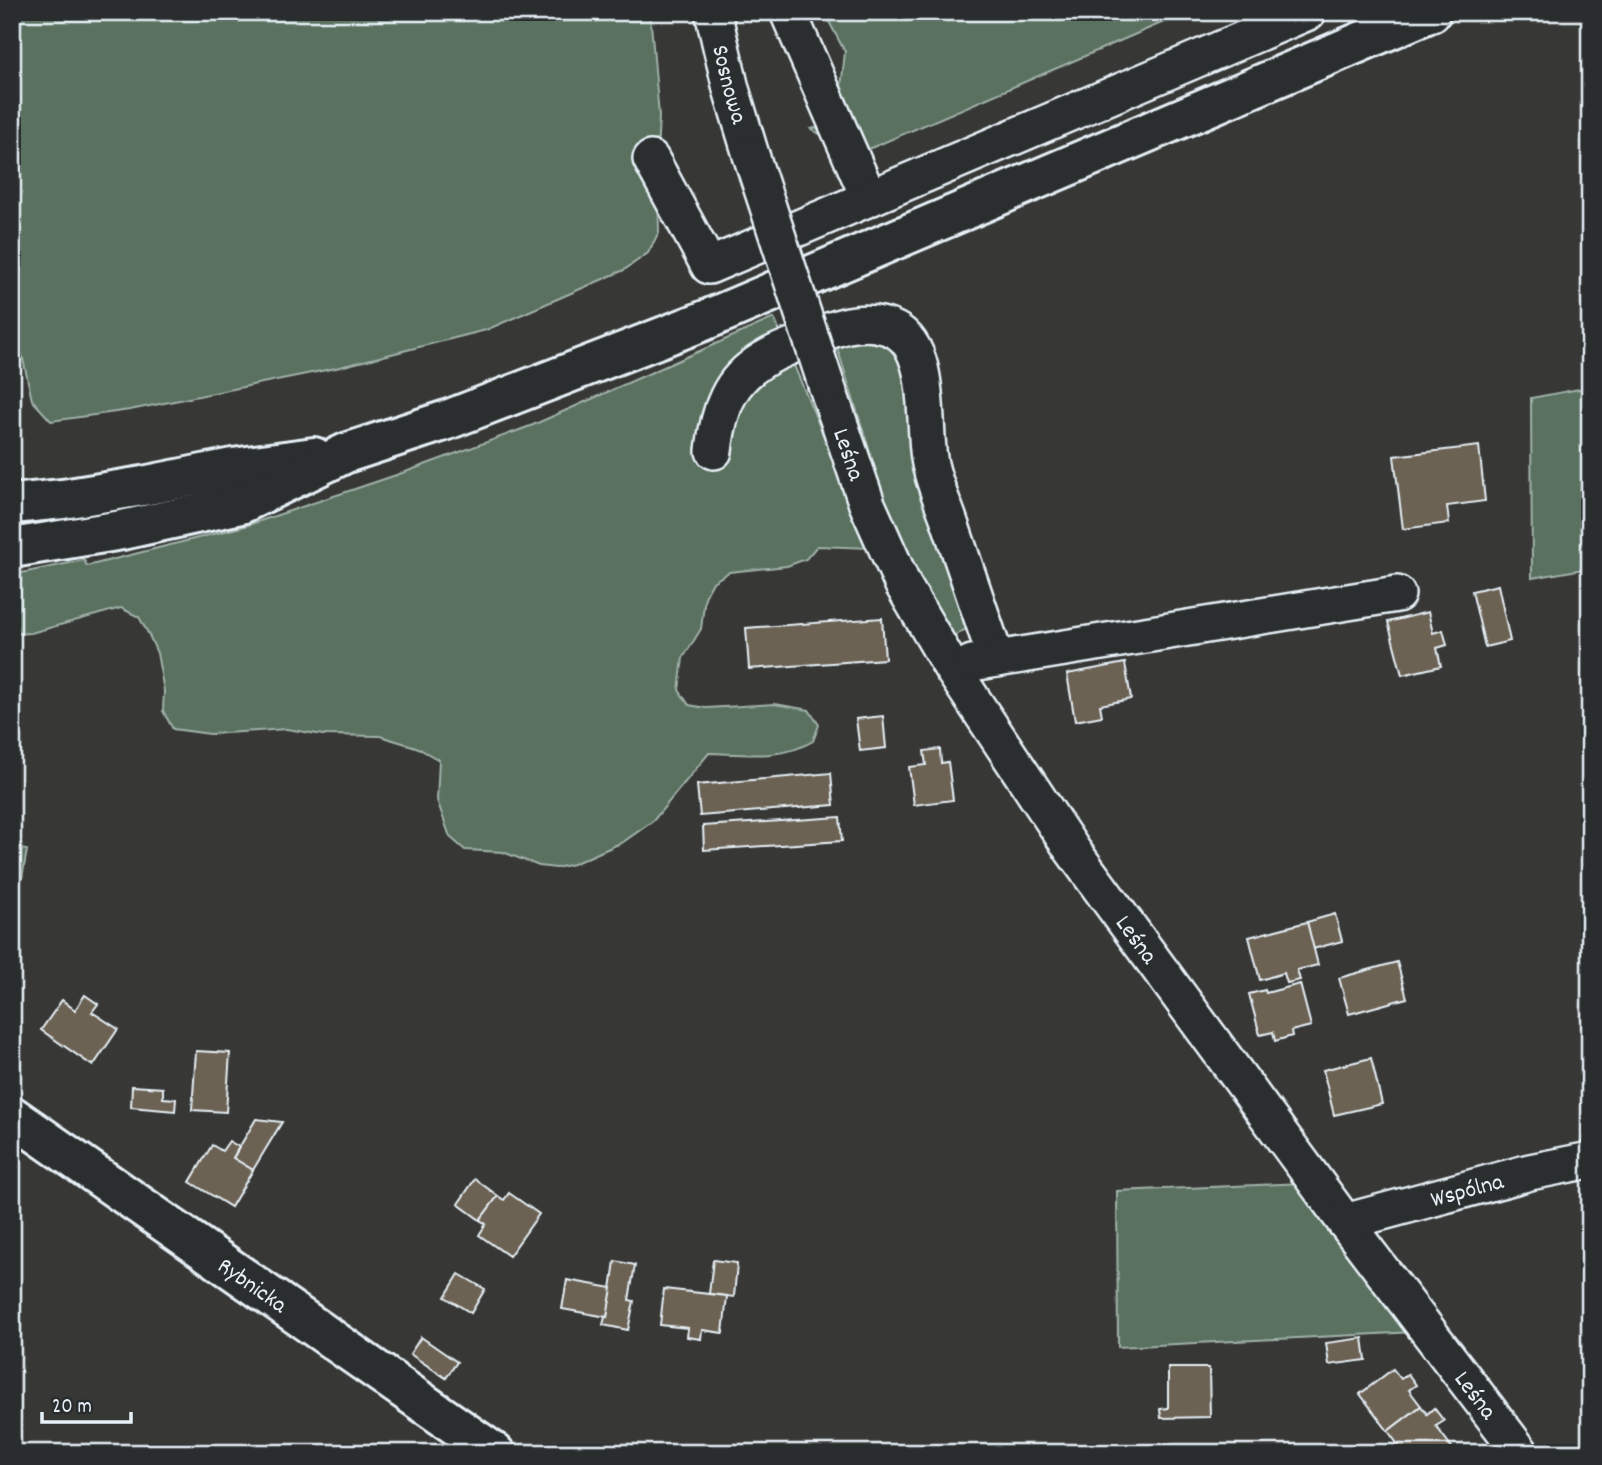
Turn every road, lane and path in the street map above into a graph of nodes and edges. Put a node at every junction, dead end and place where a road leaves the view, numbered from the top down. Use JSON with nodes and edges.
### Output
{"nodes":[{"id":1,"x":713,"y":12,"type":"edge"},
{"id":2,"x":788,"y":12,"type":"edge"},
{"id":3,"x":1308,"y":12,"type":"edge"},
{"id":4,"x":1431,"y":12,"type":"edge"},
{"id":5,"x":651,"y":159,"type":"dead end"},
{"id":6,"x":869,"y":198,"type":"junction"},
{"id":7,"x":826,"y":384,"type":"joint"},
{"id":8,"x":714,"y":451,"type":"dead end"},
{"id":9,"x":346,"y":453,"type":"junction"},
{"id":10,"x":12,"y":504,"type":"edge"},
{"id":11,"x":12,"y":548,"type":"edge"},
{"id":12,"x":1397,"y":594,"type":"dead end"},
{"id":13,"x":996,"y":659,"type":"junction"},
{"id":14,"x":951,"y":667,"type":"junction"},
{"id":15,"x":12,"y":1116,"type":"edge"},
{"id":16,"x":1590,"y":1160,"type":"edge"},
{"id":17,"x":1345,"y":1222,"type":"junction"},
{"id":18,"x":495,"y":1453,"type":"edge"},
{"id":19,"x":1521,"y":1453,"type":"edge"}],
"edges":[{"from":1,"to":7,"type":"street","name":"Sosnowa","bridge":true},
{"from":2,"to":6,"type":"street"},
{"from":3,"to":6,"type":"street"},
{"from":4,"to":9,"type":"main road"},
{"from":5,"to":6,"type":"street"},
{"from":7,"to":14,"type":"street","name":"Leśna"},
{"from":8,"to":13,"type":"street"},
{"from":9,"to":10,"type":"main road"},
{"from":9,"to":11,"type":"main road"},
{"from":12,"to":13,"type":"street"},
{"from":13,"to":14,"type":"street"},
{"from":14,"to":17,"type":"street","name":"Leśna"},
{"from":15,"to":18,"type":"main road","name":"Rybnicka"},
{"from":16,"to":17,"type":"street","name":"Wspólna"},
{"from":17,"to":19,"type":"street","name":"Leśna"}]}
